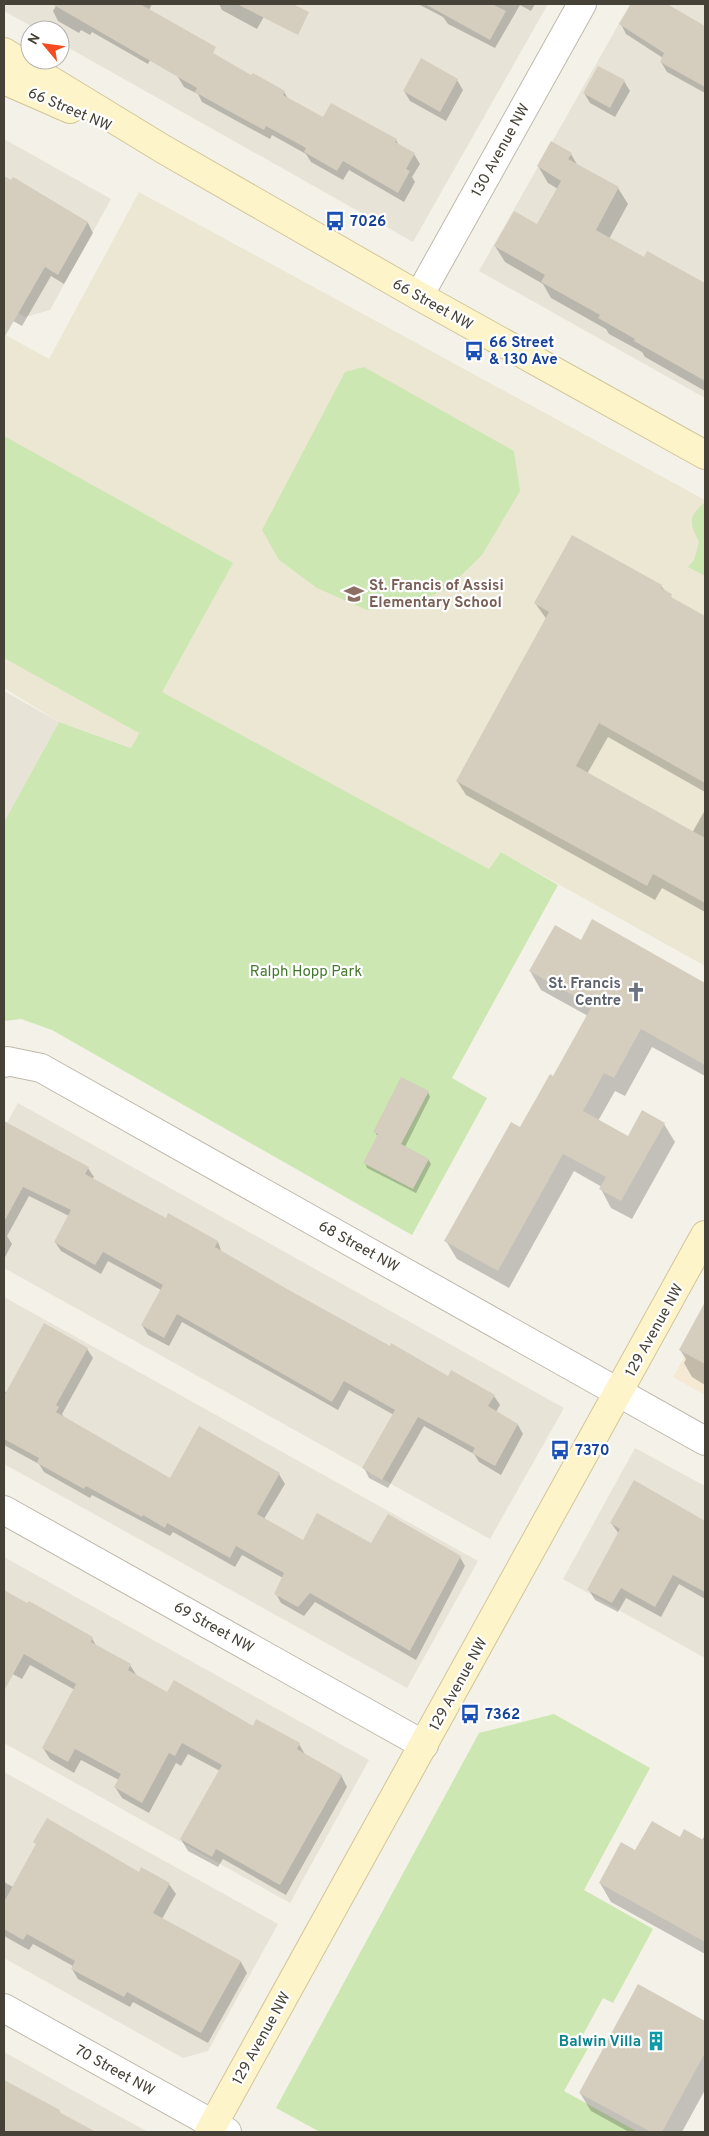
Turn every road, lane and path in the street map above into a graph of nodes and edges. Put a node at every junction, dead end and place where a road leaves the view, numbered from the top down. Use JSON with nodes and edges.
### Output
{"nodes":[{"id":1,"x":582,"y":4,"type":"edge"},
{"id":2,"x":4,"y":52,"type":"edge"},
{"id":3,"x":4,"y":80,"type":"edge"},
{"id":4,"x":163,"y":149,"type":"junction"},
{"id":5,"x":419,"y":296,"type":"junction"},
{"id":6,"x":705,"y":456,"type":"edge"},
{"id":7,"x":6,"y":1062,"type":"edge"},
{"id":8,"x":705,"y":1236,"type":"edge"},
{"id":9,"x":619,"y":1394,"type":"junction"},
{"id":10,"x":705,"y":1441,"type":"edge"},
{"id":11,"x":4,"y":1510,"type":"edge"},
{"id":12,"x":424,"y":1745,"type":"junction"},
{"id":13,"x":4,"y":2008,"type":"edge"},
{"id":14,"x":217,"y":2130,"type":"edge"}],
"edges":[{"from":1,"to":5,"type":"street","name":"130 Avenue NW"},
{"from":2,"to":4,"type":"street","name":"66 Street NW"},
{"from":3,"to":4,"type":"street","name":"66 Street NW"},
{"from":4,"to":5,"type":"street","name":"66 Street NW"},
{"from":5,"to":6,"type":"street","name":"66 Street NW"},
{"from":7,"to":9,"type":"street","name":"68 Street NW"},
{"from":8,"to":9,"type":"street","name":"129 Avenue NW"},
{"from":9,"to":10,"type":"street","name":"68 Street NW"},
{"from":9,"to":12,"type":"street","name":"129 Avenue NW"},
{"from":11,"to":12,"type":"street","name":"69 Street NW"},
{"from":12,"to":14,"type":"street","name":"129 Avenue NW"},
{"from":13,"to":14,"type":"street","name":"70 Street NW"}]}
